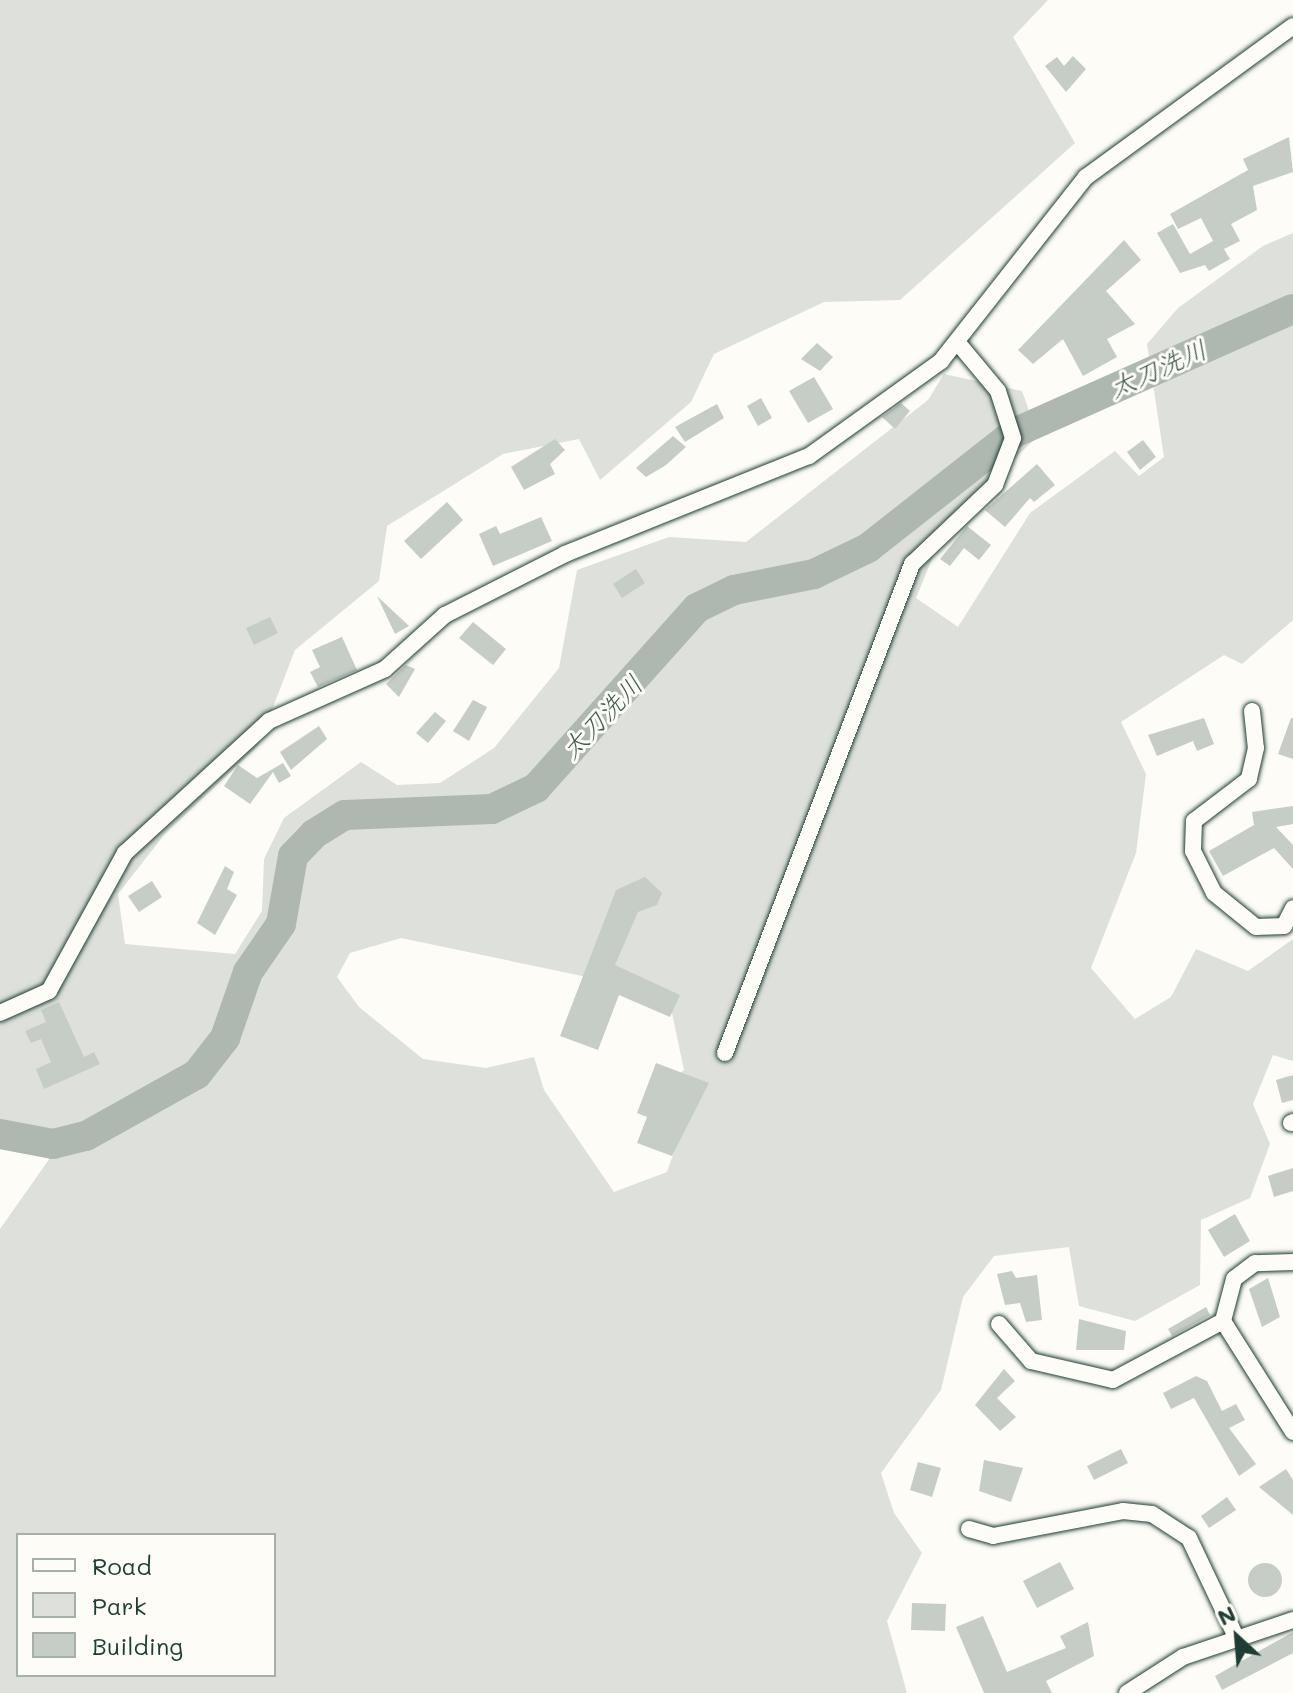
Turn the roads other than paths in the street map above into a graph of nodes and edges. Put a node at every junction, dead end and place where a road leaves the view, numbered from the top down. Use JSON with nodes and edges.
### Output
{"nodes":[{"id":1,"x":1293,"y":26,"type":"edge"},
{"id":2,"x":958,"y":343,"type":"junction"},
{"id":3,"x":1252,"y":711,"type":"dead end"},
{"id":4,"x":1293,"y":908,"type":"edge"},
{"id":5,"x":0,"y":1013,"type":"edge"},
{"id":6,"x":725,"y":1053,"type":"dead end"},
{"id":7,"x":1293,"y":1262,"type":"edge"},
{"id":8,"x":1223,"y":1321,"type":"junction"},
{"id":9,"x":999,"y":1324,"type":"dead end"},
{"id":10,"x":1293,"y":1432,"type":"edge"},
{"id":11,"x":969,"y":1529,"type":"dead end"},
{"id":12,"x":1293,"y":1620,"type":"edge"},
{"id":13,"x":1235,"y":1635,"type":"junction"},
{"id":14,"x":1127,"y":1693,"type":"edge"}],
"edges":[{"from":1,"to":2,"type":"street"},
{"from":2,"to":5,"type":"street"},
{"from":2,"to":6,"type":"street"},
{"from":3,"to":4,"type":"street"},
{"from":7,"to":8,"type":"street"},
{"from":8,"to":9,"type":"street"},
{"from":8,"to":10,"type":"street"},
{"from":11,"to":13,"type":"street"},
{"from":12,"to":13,"type":"street"},
{"from":13,"to":14,"type":"street"}]}
